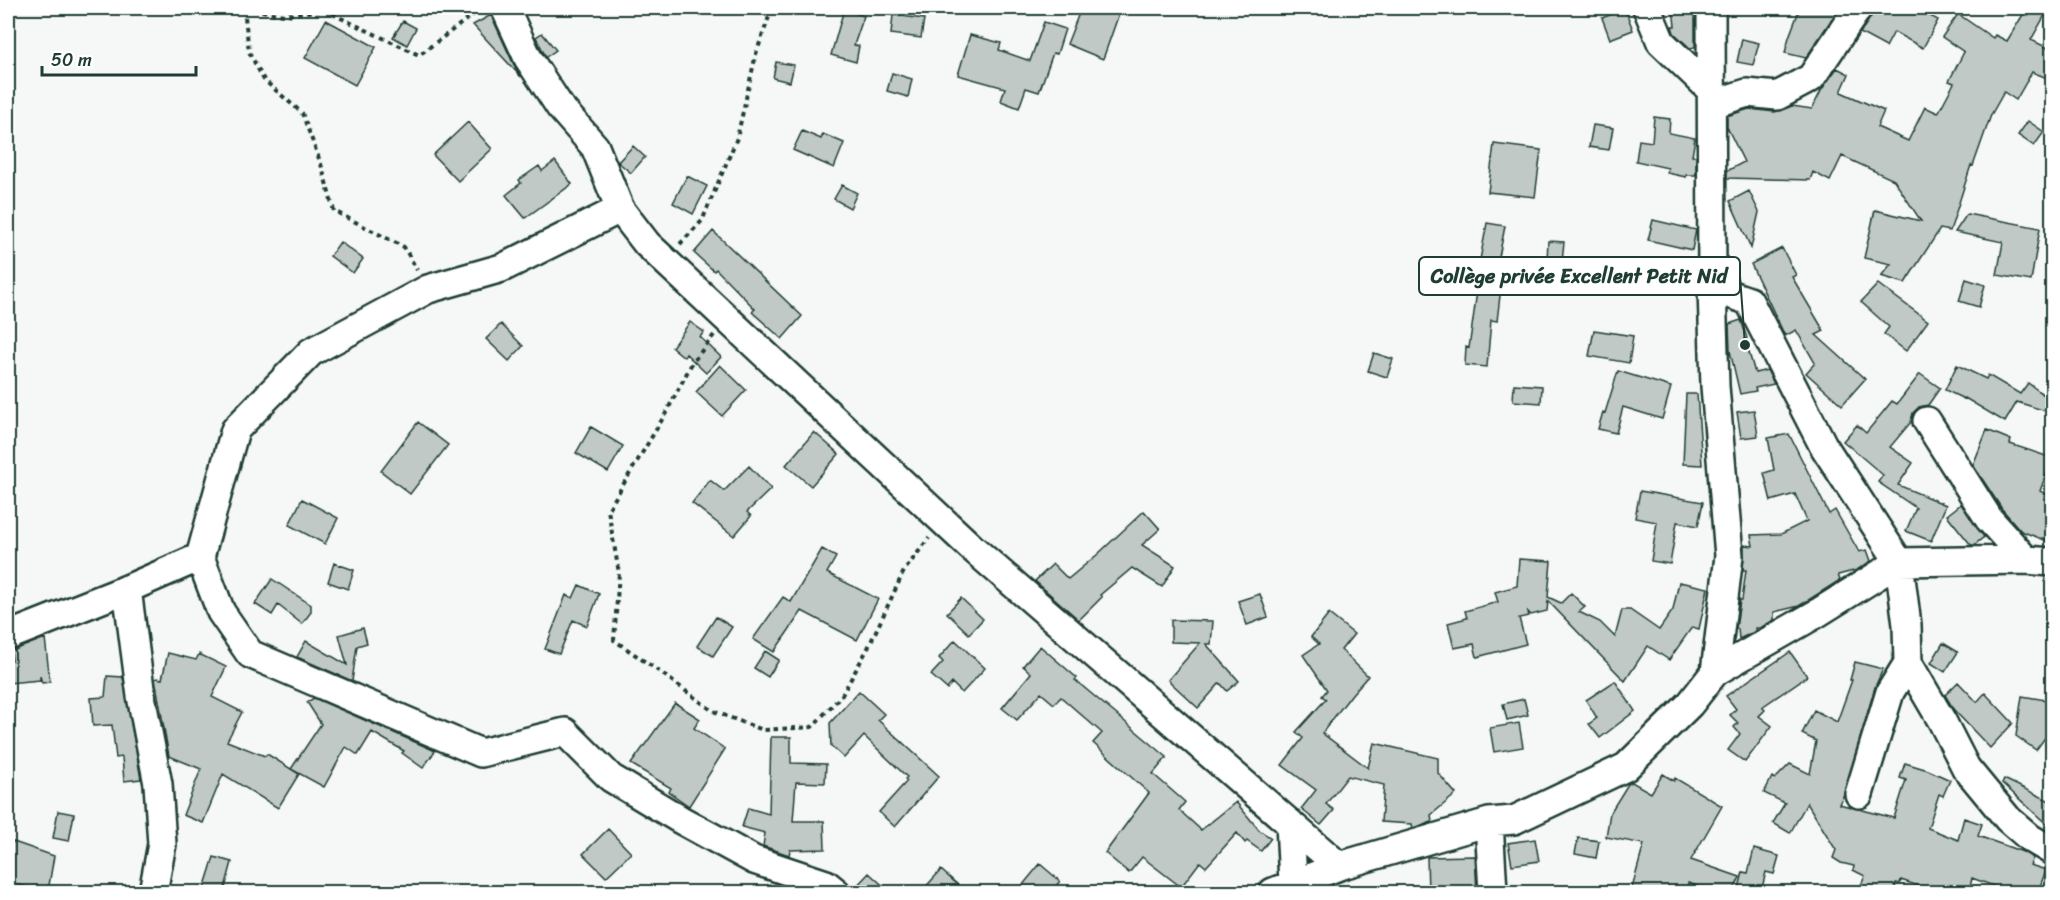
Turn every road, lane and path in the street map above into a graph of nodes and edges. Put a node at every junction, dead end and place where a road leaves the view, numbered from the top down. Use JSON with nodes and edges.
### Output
{"nodes":[{"id":1,"x":244,"y":8,"type":"edge"},
{"id":2,"x":483,"y":8,"type":"edge"},
{"id":3,"x":505,"y":8,"type":"edge"},
{"id":4,"x":772,"y":8,"type":"edge"},
{"id":5,"x":1647,"y":8,"type":"edge"},
{"id":6,"x":1711,"y":8,"type":"edge"},
{"id":7,"x":1858,"y":8,"type":"edge"},
{"id":8,"x":1712,"y":98,"type":"junction"},
{"id":9,"x":620,"y":209,"type":"junction"},
{"id":10,"x":665,"y":260,"type":"junction"},
{"id":11,"x":1713,"y":288,"type":"junction"},
{"id":12,"x":428,"y":289,"type":"junction"},
{"id":13,"x":728,"y":318,"type":"junction"},
{"id":14,"x":1927,"y":421,"type":"dead end"},
{"id":15,"x":943,"y":521,"type":"junction"},
{"id":16,"x":200,"y":557,"type":"junction"},
{"id":17,"x":2026,"y":560,"type":"junction"},
{"id":18,"x":1899,"y":562,"type":"junction"},
{"id":19,"x":2052,"y":562,"type":"edge"},
{"id":20,"x":127,"y":589,"type":"junction"},
{"id":21,"x":8,"y":636,"type":"edge"},
{"id":22,"x":1908,"y":663,"type":"junction"},
{"id":23,"x":1715,"y":672,"type":"junction"},
{"id":24,"x":1859,"y":794,"type":"dead end"},
{"id":25,"x":1489,"y":822,"type":"junction"},
{"id":26,"x":1290,"y":823,"type":"junction"},
{"id":27,"x":2052,"y":851,"type":"edge"},
{"id":28,"x":1339,"y":866,"type":"junction"},
{"id":29,"x":1283,"y":888,"type":"edge"},
{"id":30,"x":153,"y":892,"type":"edge"},
{"id":31,"x":836,"y":892,"type":"edge"},
{"id":32,"x":1493,"y":892,"type":"edge"}],
"edges":[{"from":1,"to":2,"type":"path"},
{"from":1,"to":12,"type":"path"},
{"from":3,"to":9,"type":"street"},
{"from":4,"to":10,"type":"path"},
{"from":5,"to":8,"type":"street"},
{"from":6,"to":8,"type":"street"},
{"from":7,"to":8,"type":"street"},
{"from":8,"to":11,"type":"street"},
{"from":9,"to":10,"type":"street"},
{"from":9,"to":12,"type":"street"},
{"from":10,"to":13,"type":"street"},
{"from":11,"to":18,"type":"street"},
{"from":11,"to":23,"type":"street"},
{"from":12,"to":16,"type":"street"},
{"from":13,"to":15,"type":"street"},
{"from":13,"to":15,"type":"path"},
{"from":14,"to":17,"type":"street"},
{"from":15,"to":26,"type":"street"},
{"from":16,"to":20,"type":"street"},
{"from":16,"to":31,"type":"street"},
{"from":17,"to":18,"type":"street"},
{"from":17,"to":19,"type":"street"},
{"from":18,"to":22,"type":"street"},
{"from":18,"to":23,"type":"street"},
{"from":20,"to":21,"type":"street"},
{"from":20,"to":30,"type":"street"},
{"from":22,"to":24,"type":"street"},
{"from":22,"to":27,"type":"street"},
{"from":23,"to":25,"type":"street"},
{"from":25,"to":28,"type":"street"},
{"from":25,"to":32,"type":"street"},
{"from":26,"to":28,"type":"street"},
{"from":26,"to":29,"type":"street"},
{"from":28,"to":29,"type":"street"}]}
